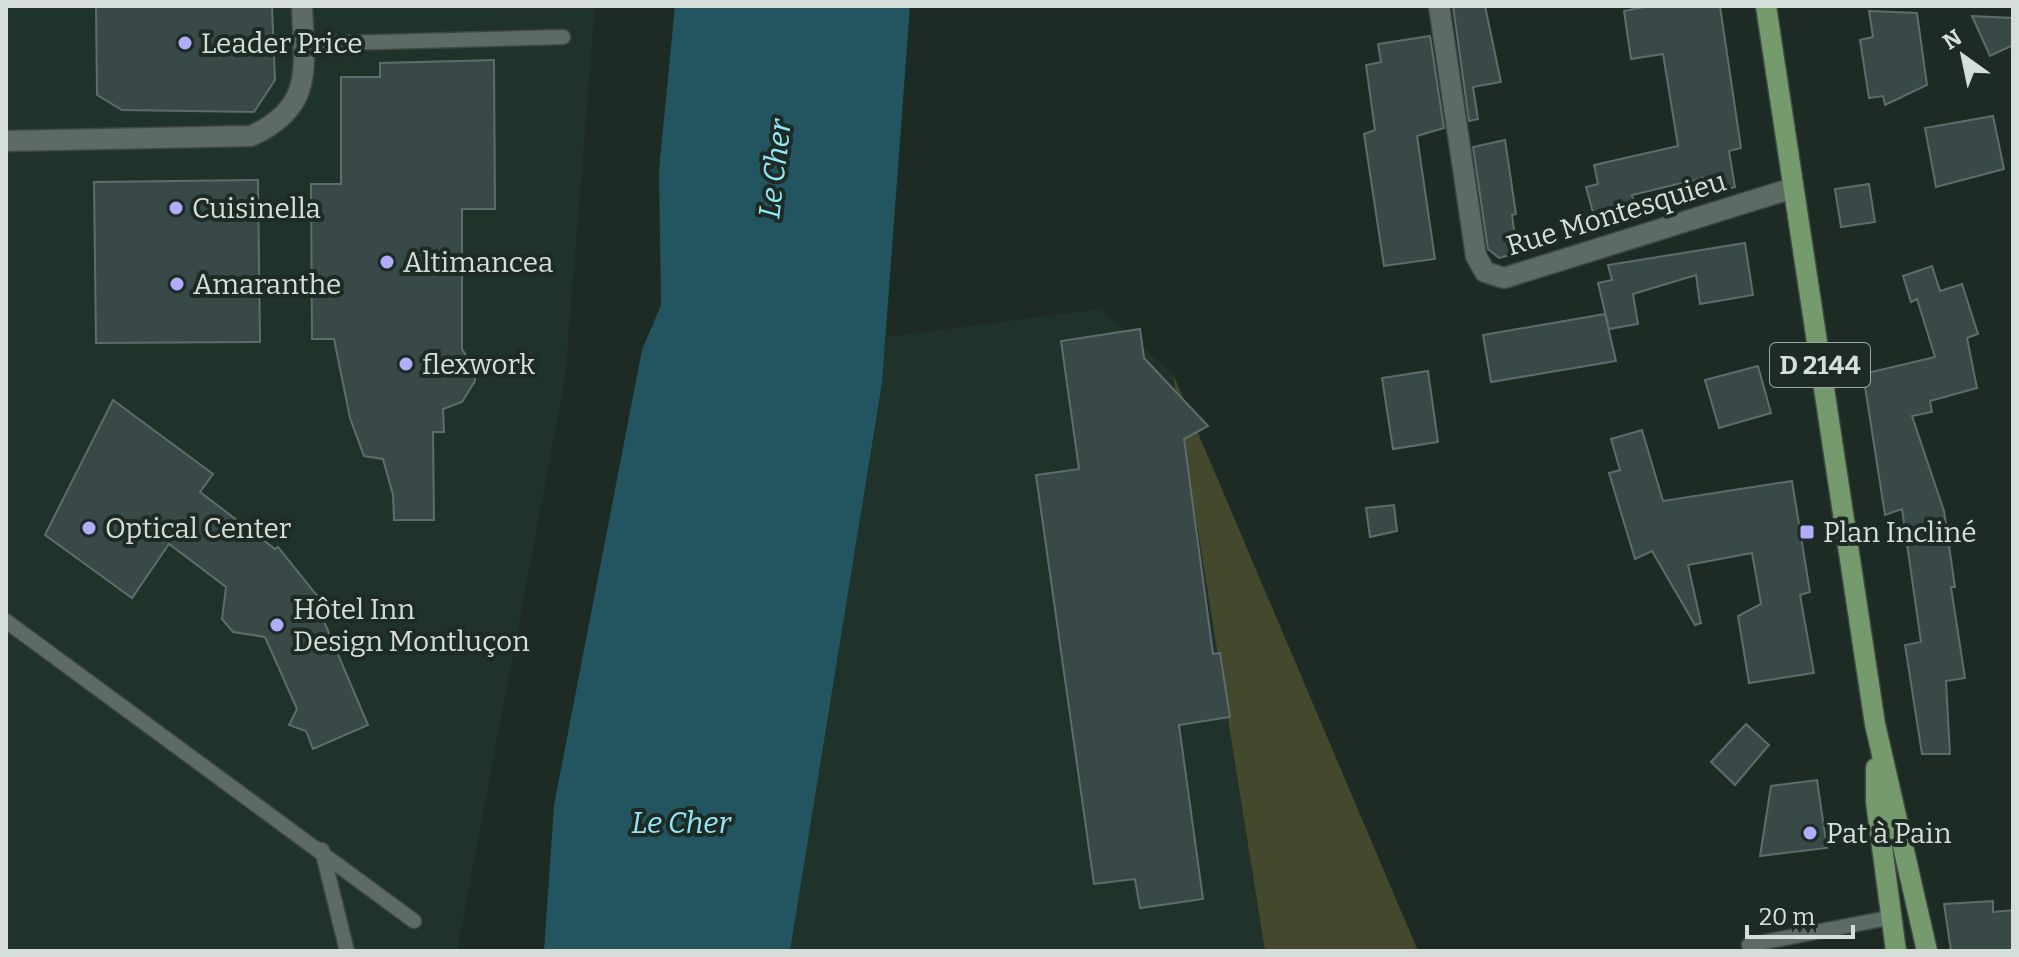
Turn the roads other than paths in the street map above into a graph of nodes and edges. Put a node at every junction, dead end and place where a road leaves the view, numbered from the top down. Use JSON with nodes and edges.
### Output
{"nodes":[{"id":1,"x":302,"y":6,"type":"edge"},
{"id":2,"x":1439,"y":6,"type":"edge"},
{"id":3,"x":1766,"y":6,"type":"edge"},
{"id":4,"x":563,"y":37,"type":"dead end"},
{"id":5,"x":303,"y":44,"type":"junction"},
{"id":6,"x":6,"y":141,"type":"edge"},
{"id":7,"x":1793,"y":188,"type":"junction"},
{"id":8,"x":6,"y":621,"type":"edge"},
{"id":9,"x":1875,"y":724,"type":"junction"},
{"id":10,"x":1876,"y":802,"type":"junction"},
{"id":11,"x":322,"y":850,"type":"junction"},
{"id":12,"x":1888,"y":918,"type":"junction"},
{"id":13,"x":414,"y":921,"type":"dead end"},
{"id":14,"x":1749,"y":945,"type":"dead end"},
{"id":15,"x":347,"y":951,"type":"edge"},
{"id":16,"x":1886,"y":951,"type":"edge"},
{"id":17,"x":1896,"y":951,"type":"edge"},
{"id":18,"x":1911,"y":951,"type":"edge"},
{"id":19,"x":1927,"y":951,"type":"edge"}],
"edges":[{"from":1,"to":5,"type":"street"},
{"from":2,"to":7,"type":"street","name":"Rue Montesquieu"},
{"from":3,"to":7,"type":"main road","number":"D 2144"},
{"from":4,"to":5,"type":"lane"},
{"from":5,"to":6,"type":"street"},
{"from":7,"to":9,"type":"main road","number":"D 2144"},
{"from":8,"to":11,"type":"lane"},
{"from":9,"to":10,"type":"main road","number":"D 2144"},
{"from":9,"to":19,"type":"main road","number":"D 2144"},
{"from":10,"to":12,"type":"main road"},
{"from":10,"to":18,"type":"main road"},
{"from":11,"to":13,"type":"lane"},
{"from":11,"to":15,"type":"lane"},
{"from":12,"to":14,"type":"lane"},
{"from":12,"to":16,"type":"main road"},
{"from":12,"to":17,"type":"main road"}]}
